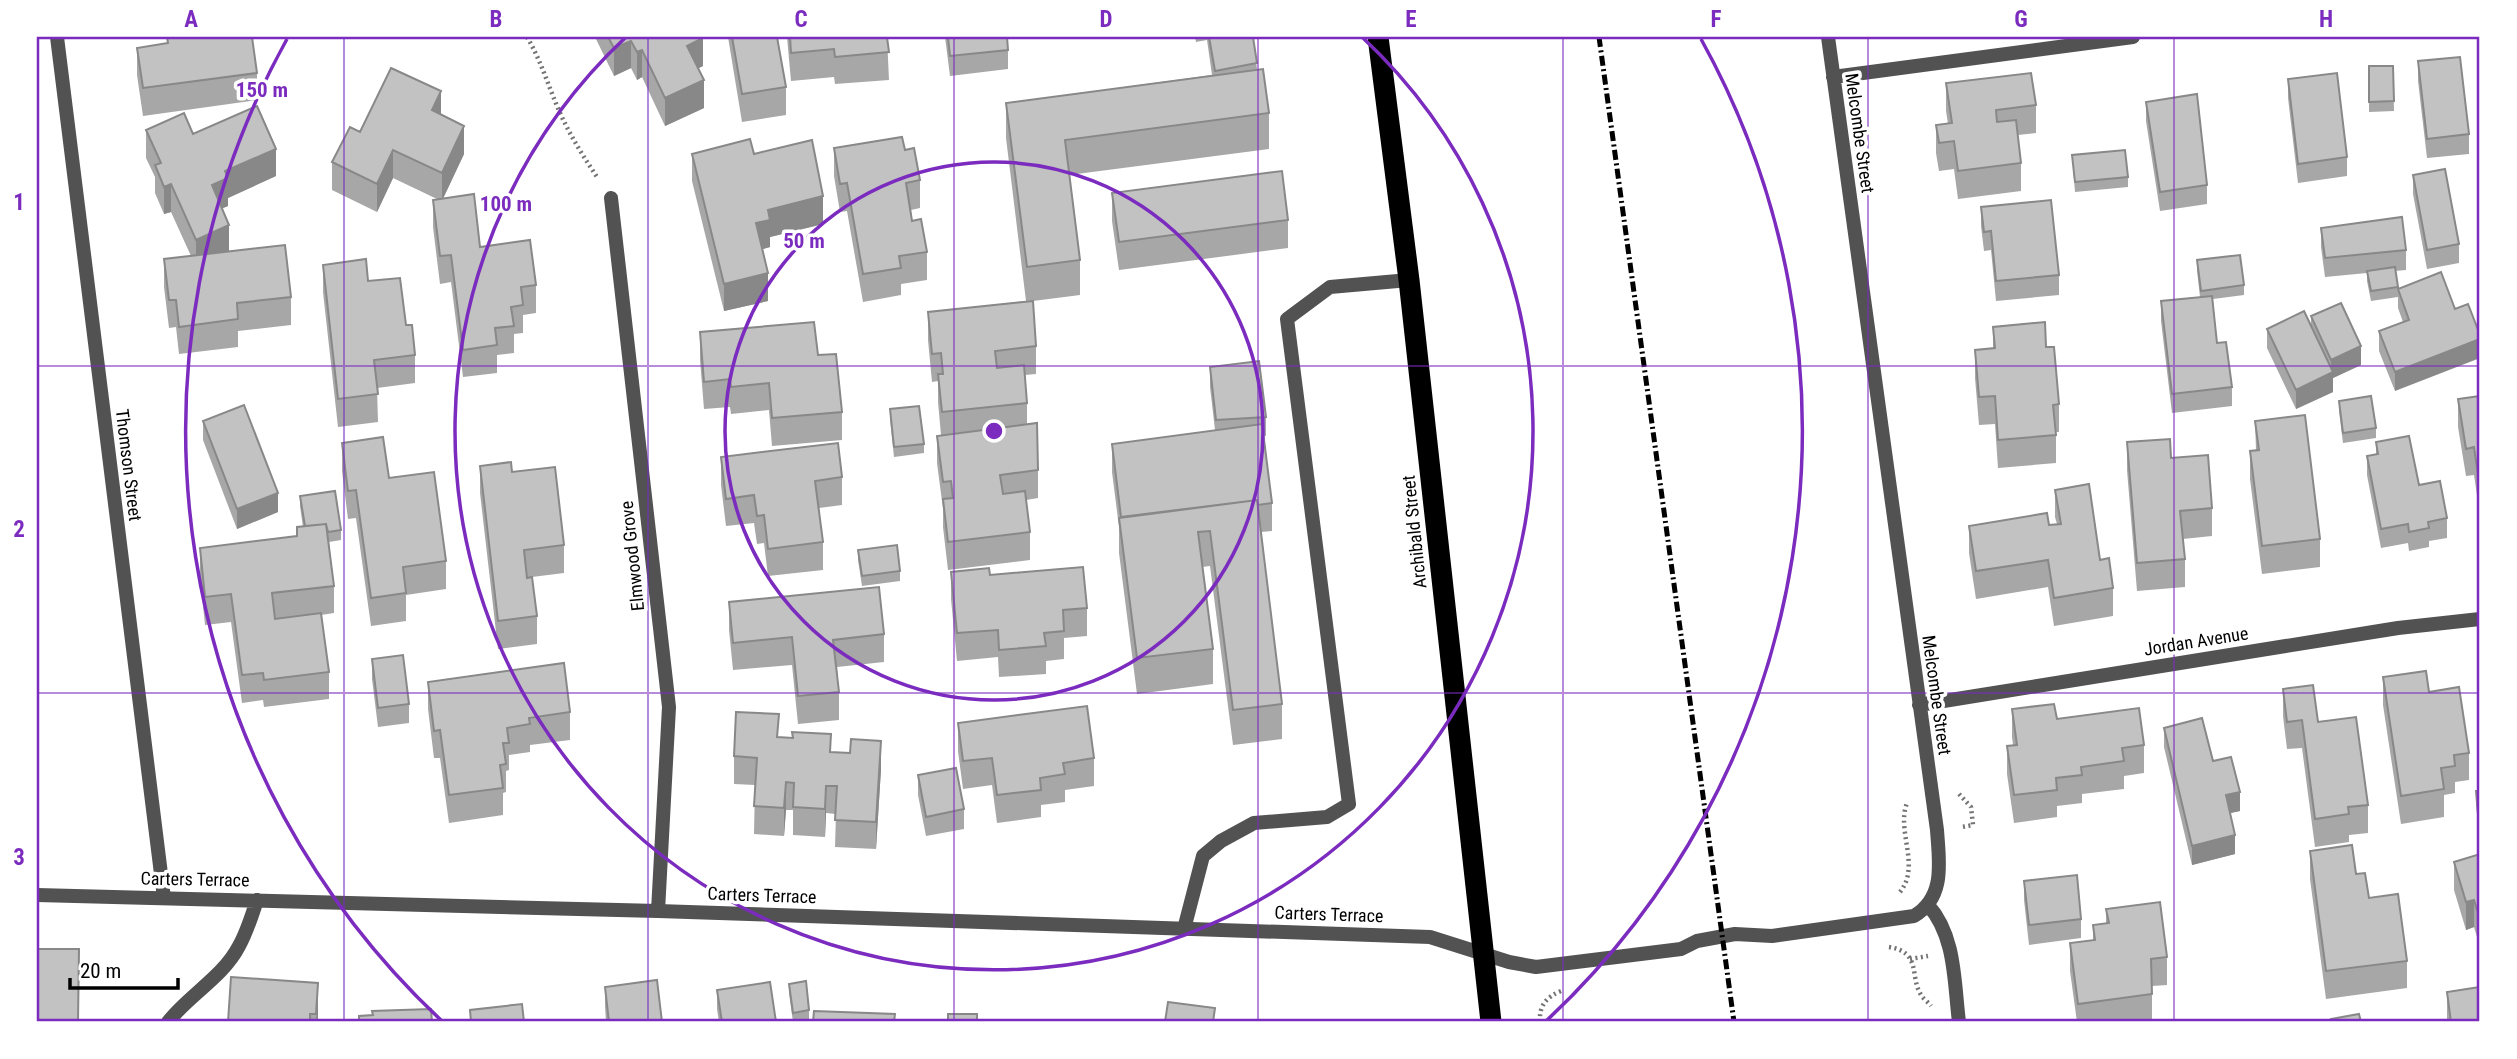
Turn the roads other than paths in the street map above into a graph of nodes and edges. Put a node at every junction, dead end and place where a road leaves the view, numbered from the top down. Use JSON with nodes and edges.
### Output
{"nodes":[{"id":1,"x":57,"y":37,"type":"edge"},
{"id":2,"x":1378,"y":37,"type":"edge"},
{"id":3,"x":1828,"y":37,"type":"edge"},
{"id":4,"x":2133,"y":37,"type":"edge"},
{"id":5,"x":1833,"y":76,"type":"junction"},
{"id":6,"x":611,"y":198,"type":"road end"},
{"id":7,"x":1409,"y":279,"type":"junction"},
{"id":8,"x":2480,"y":619,"type":"edge"},
{"id":9,"x":1919,"y":705,"type":"junction"},
{"id":10,"x":37,"y":895,"type":"edge"},
{"id":11,"x":163,"y":898,"type":"junction"},
{"id":12,"x":257,"y":900,"type":"junction"},
{"id":13,"x":1928,"y":905,"type":"junction"},
{"id":14,"x":658,"y":911,"type":"junction"},
{"id":15,"x":1184,"y":929,"type":"junction"},
{"id":16,"x":1483,"y":953,"type":"junction"},
{"id":17,"x":167,"y":1022,"type":"edge"},
{"id":18,"x":1491,"y":1022,"type":"edge"},
{"id":19,"x":1959,"y":1022,"type":"edge"}],
"edges":[{"from":1,"to":11,"type":"street","name":"Thomson Street"},
{"from":2,"to":7,"type":"highway","name":"Archibald Street"},
{"from":3,"to":5,"type":"street","name":"Melcombe Street"},
{"from":4,"to":5,"type":"street"},
{"from":5,"to":9,"type":"street","name":"Melcombe Street"},
{"from":6,"to":14,"type":"street","name":"Elmwood Grove"},
{"from":7,"to":15,"type":"street"},
{"from":7,"to":16,"type":"highway","name":"Archibald Street"},
{"from":8,"to":9,"type":"street","name":"Jordan Avenue"},
{"from":9,"to":13,"type":"street","name":"Melcombe Street"},
{"from":10,"to":11,"type":"street","name":"Carters Terrace"},
{"from":11,"to":12,"type":"street","name":"Carters Terrace"},
{"from":12,"to":14,"type":"street","name":"Carters Terrace"},
{"from":12,"to":17,"type":"street"},
{"from":13,"to":16,"type":"street"},
{"from":13,"to":19,"type":"street"},
{"from":14,"to":15,"type":"street","name":"Carters Terrace"},
{"from":15,"to":16,"type":"street","name":"Carters Terrace"},
{"from":16,"to":18,"type":"highway","name":"Archibald Street"}]}
